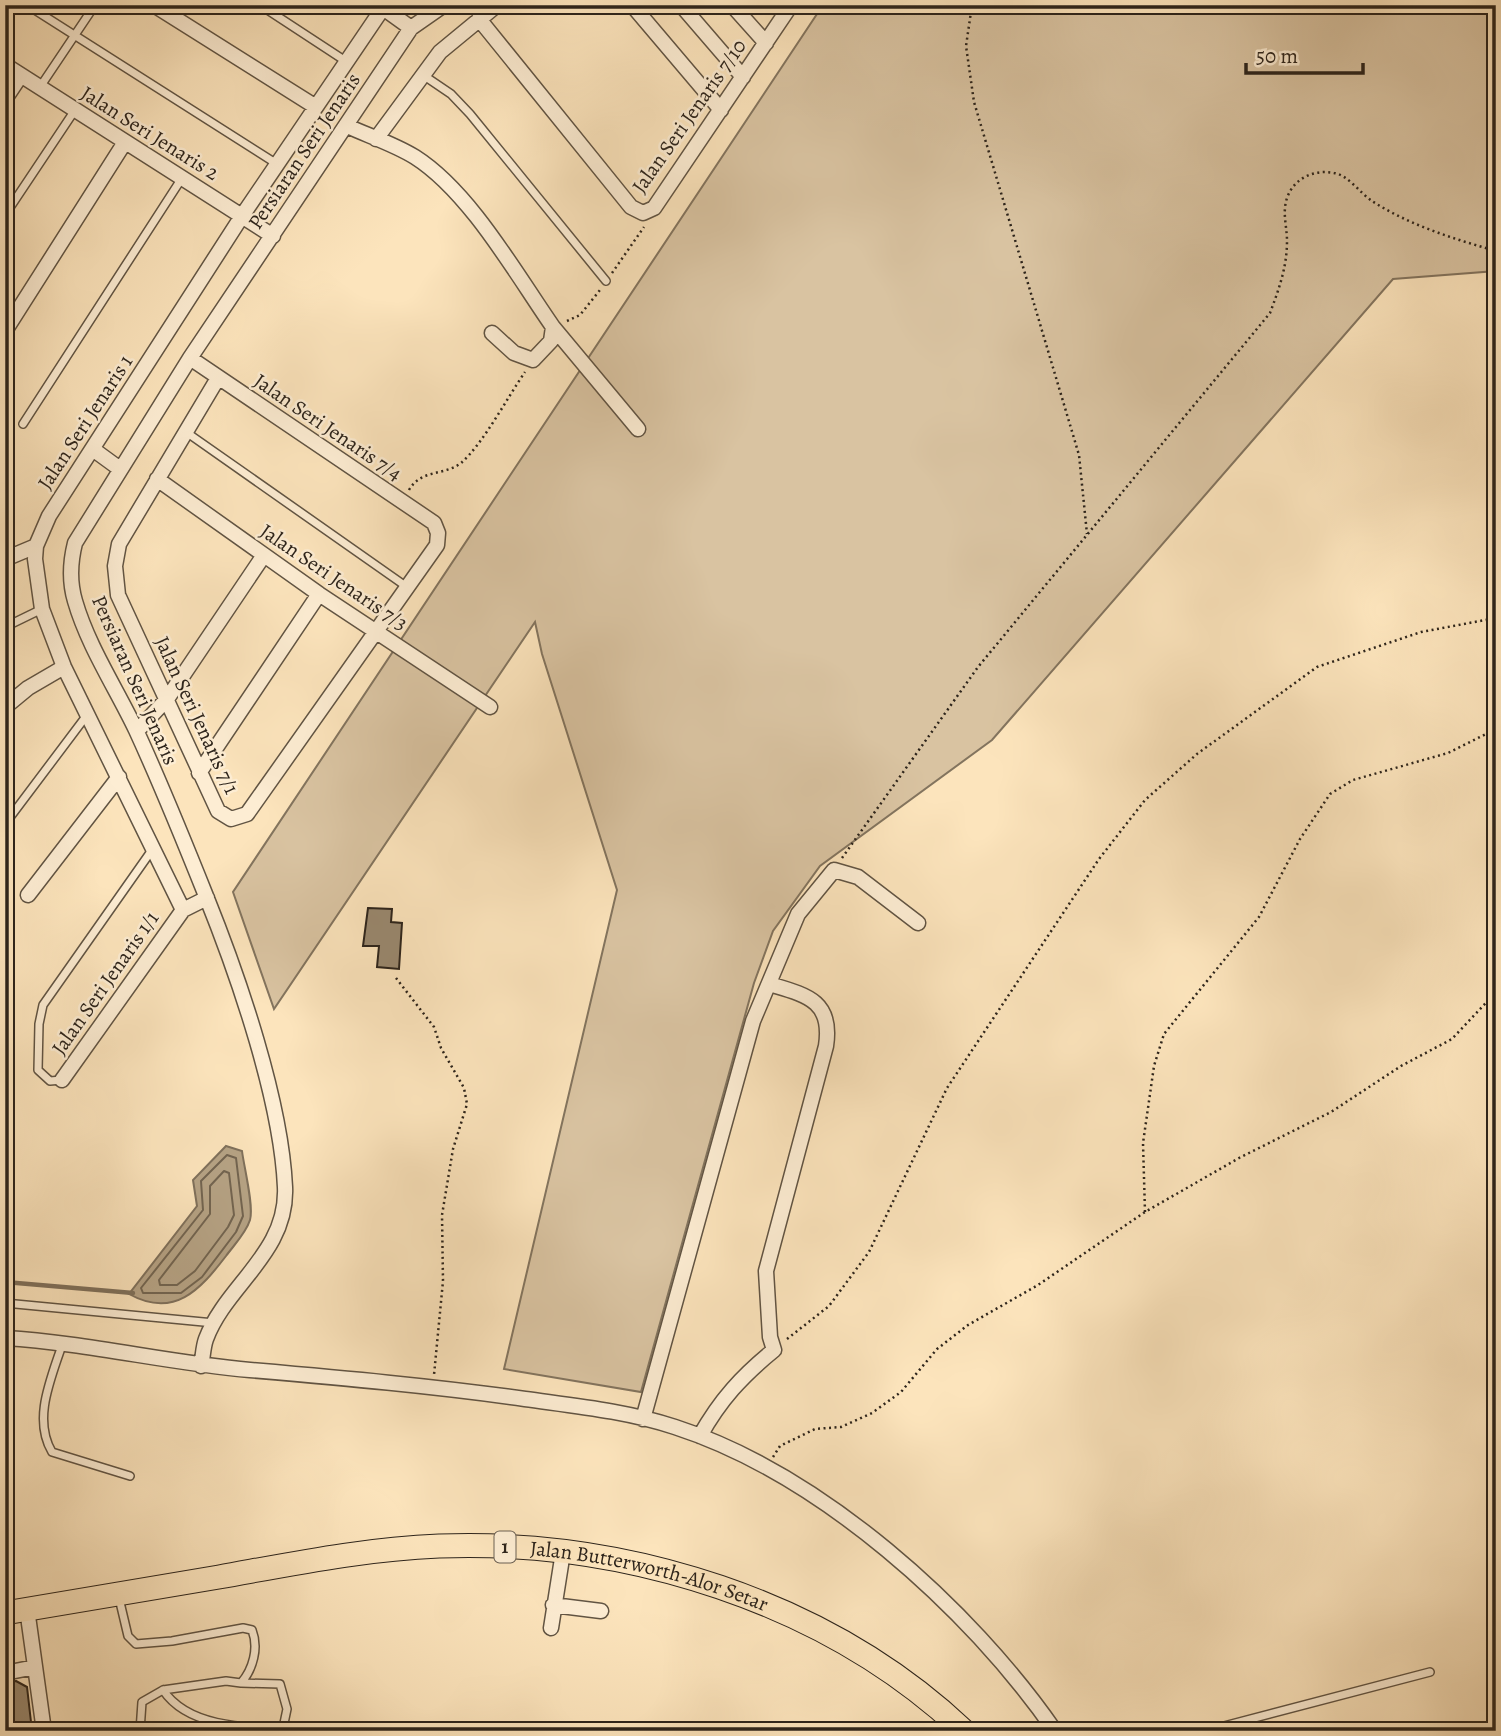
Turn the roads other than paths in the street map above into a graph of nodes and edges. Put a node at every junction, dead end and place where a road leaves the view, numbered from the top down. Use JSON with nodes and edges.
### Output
{"nodes":[{"id":1,"x":27,"y":5,"type":"edge"},
{"id":2,"x":95,"y":5,"type":"edge"},
{"id":3,"x":153,"y":5,"type":"edge"},
{"id":4,"x":260,"y":5,"type":"edge"},
{"id":5,"x":444,"y":5,"type":"edge"},
{"id":6,"x":497,"y":5,"type":"edge"},
{"id":7,"x":632,"y":5,"type":"edge"},
{"id":8,"x":681,"y":5,"type":"edge"},
{"id":9,"x":732,"y":5,"type":"edge"},
{"id":10,"x":791,"y":5,"type":"edge"},
{"id":11,"x":382,"y":6,"type":"edge"},
{"id":12,"x":479,"y":19,"type":"junction"},
{"id":13,"x":411,"y":28,"type":"junction"},
{"id":14,"x":75,"y":36,"type":"junction"},
{"id":15,"x":766,"y":43,"type":"junction"},
{"id":16,"x":347,"y":62,"type":"junction"},
{"id":17,"x":5,"y":65,"type":"edge"},
{"id":18,"x":21,"y":75,"type":"junction"},
{"id":19,"x":423,"y":75,"type":"junction"},
{"id":20,"x":743,"y":77,"type":"junction"},
{"id":21,"x":40,"y":88,"type":"junction"},
{"id":22,"x":5,"y":99,"type":"edge"},
{"id":23,"x":316,"y":107,"type":"junction"},
{"id":24,"x":75,"y":110,"type":"junction"},
{"id":25,"x":721,"y":110,"type":"junction"},
{"id":26,"x":347,"y":126,"type":"junction"},
{"id":27,"x":376,"y":139,"type":"junction"},
{"id":28,"x":125,"y":142,"type":"junction"},
{"id":29,"x":277,"y":164,"type":"junction"},
{"id":30,"x":182,"y":178,"type":"junction"},
{"id":31,"x":5,"y":215,"type":"edge"},
{"id":32,"x":242,"y":216,"type":"junction"},
{"id":33,"x":272,"y":236,"type":"junction"},
{"id":34,"x":606,"y":281,"type":"dead end"},
{"id":35,"x":552,"y":327,"type":"junction"},
{"id":36,"x":5,"y":331,"type":"edge"},
{"id":37,"x":492,"y":333,"type":"dead end"},
{"id":38,"x":190,"y":358,"type":"junction"},
{"id":39,"x":218,"y":378,"type":"junction"},
{"id":40,"x":23,"y":424,"type":"dead end"},
{"id":41,"x":638,"y":429,"type":"dead end"},
{"id":42,"x":186,"y":432,"type":"junction"},
{"id":43,"x":94,"y":450,"type":"junction"},
{"id":44,"x":120,"y":469,"type":"junction"},
{"id":45,"x":157,"y":479,"type":"junction"},
{"id":46,"x":438,"y":533,"type":"joint"},
{"id":47,"x":36,"y":546,"type":"junction"},
{"id":48,"x":264,"y":555,"type":"junction"},
{"id":49,"x":5,"y":559,"type":"edge"},
{"id":50,"x":407,"y":587,"type":"junction"},
{"id":51,"x":319,"y":594,"type":"junction"},
{"id":52,"x":42,"y":609,"type":"junction"},
{"id":53,"x":5,"y":627,"type":"edge"},
{"id":54,"x":376,"y":631,"type":"junction"},
{"id":55,"x":64,"y":667,"type":"junction"},
{"id":56,"x":167,"y":699,"type":"junction"},
{"id":57,"x":5,"y":707,"type":"edge"},
{"id":58,"x":490,"y":707,"type":"dead end"},
{"id":59,"x":87,"y":715,"type":"junction"},
{"id":60,"x":136,"y":731,"type":"junction"},
{"id":61,"x":199,"y":773,"type":"junction"},
{"id":62,"x":119,"y":777,"type":"junction"},
{"id":63,"x":5,"y":824,"type":"edge"},
{"id":64,"x":152,"y":850,"type":"junction"},
{"id":65,"x":28,"y":895,"type":"dead end"},
{"id":66,"x":207,"y":898,"type":"junction"},
{"id":67,"x":183,"y":910,"type":"junction"},
{"id":68,"x":918,"y":923,"type":"dead end"},
{"id":69,"x":769,"y":984,"type":"junction"},
{"id":70,"x":62,"y":1080,"type":"joint"},
{"id":71,"x":5,"y":1303,"type":"edge"},
{"id":72,"x":214,"y":1323,"type":"junction"},
{"id":73,"x":5,"y":1338,"type":"edge"},
{"id":74,"x":64,"y":1342,"type":"junction"},
{"id":75,"x":201,"y":1366,"type":"junction"},
{"id":76,"x":643,"y":1419,"type":"junction"},
{"id":77,"x":700,"y":1436,"type":"junction"},
{"id":78,"x":130,"y":1476,"type":"dead end"},
{"id":79,"x":563,"y":1552,"type":"junction"},
{"id":80,"x":117,"y":1594,"type":"junction"},
{"id":81,"x":553,"y":1605,"type":"junction"},
{"id":82,"x":16,"y":1611,"type":"edge"},
{"id":83,"x":601,"y":1611,"type":"dead end"},
{"id":84,"x":551,"y":1628,"type":"dead end"},
{"id":85,"x":35,"y":1667,"type":"junction"},
{"id":86,"x":1430,"y":1672,"type":"dead end"},
{"id":87,"x":5,"y":1673,"type":"edge"},
{"id":88,"x":241,"y":1683,"type":"junction"},
{"id":89,"x":163,"y":1690,"type":"junction"},
{"id":90,"x":44,"y":1731,"type":"edge"},
{"id":91,"x":140,"y":1731,"type":"edge"},
{"id":92,"x":964,"y":1731,"type":"edge"},
{"id":93,"x":1055,"y":1731,"type":"edge"},
{"id":94,"x":1205,"y":1731,"type":"edge"}],
"edges":[{"from":1,"to":14,"type":"lane"},
{"from":2,"to":14,"type":"lane"},
{"from":3,"to":23,"type":"street"},
{"from":4,"to":16,"type":"lane"},
{"from":5,"to":13,"type":"street"},
{"from":6,"to":12,"type":"street"},
{"from":7,"to":25,"type":"street"},
{"from":8,"to":20,"type":"street"},
{"from":9,"to":15,"type":"street"},
{"from":10,"to":15,"type":"street","name":"Jalan Seri Jenaris 7/10"},
{"from":11,"to":13,"type":"street"},
{"from":11,"to":16,"type":"street","name":"Jalan Seri Jenaris 1"},
{"from":12,"to":19,"type":"street"},
{"from":12,"to":25,"type":"street","name":"Jalan Seri Jenaris 7/10"},
{"from":13,"to":26,"type":"street","name":"Persiaran Seri Jenaris"},
{"from":14,"to":21,"type":"lane"},
{"from":14,"to":29,"type":"lane"},
{"from":15,"to":20,"type":"street","name":"Jalan Seri Jenaris 7/10"},
{"from":16,"to":23,"type":"street","name":"Jalan Seri Jenaris 1"},
{"from":17,"to":18,"type":"street","name":"Jalan Seri Jenaris 2"},
{"from":18,"to":21,"type":"street","name":"Jalan Seri Jenaris 2"},
{"from":18,"to":22,"type":"street"},
{"from":19,"to":27,"type":"street"},
{"from":19,"to":34,"type":"lane"},
{"from":20,"to":25,"type":"street","name":"Jalan Seri Jenaris 7/10"},
{"from":21,"to":24,"type":"street","name":"Jalan Seri Jenaris 2"},
{"from":23,"to":29,"type":"street","name":"Jalan Seri Jenaris 1"},
{"from":24,"to":28,"type":"street","name":"Jalan Seri Jenaris 2"},
{"from":24,"to":31,"type":"lane"},
{"from":26,"to":27,"type":"street"},
{"from":26,"to":33,"type":"street","name":"Persiaran Seri Jenaris"},
{"from":27,"to":35,"type":"street"},
{"from":28,"to":30,"type":"street","name":"Jalan Seri Jenaris 2"},
{"from":28,"to":36,"type":"street"},
{"from":29,"to":32,"type":"street","name":"Jalan Seri Jenaris 1"},
{"from":30,"to":32,"type":"street","name":"Jalan Seri Jenaris 2"},
{"from":30,"to":40,"type":"lane"},
{"from":32,"to":33,"type":"street","name":"Jalan Seri Jenaris 2"},
{"from":32,"to":43,"type":"street","name":"Jalan Seri Jenaris 1"},
{"from":33,"to":38,"type":"street","name":"Persiaran Seri Jenaris"},
{"from":35,"to":37,"type":"street"},
{"from":35,"to":41,"type":"street"},
{"from":38,"to":39,"type":"street","name":"Jalan Seri Jenaris 7/4"},
{"from":38,"to":44,"type":"street","name":"Persiaran Seri Jenaris"},
{"from":39,"to":42,"type":"street","name":"Jalan Seri Jenaris 7/1"},
{"from":39,"to":46,"type":"street","name":"Jalan Seri Jenaris 7/4"},
{"from":42,"to":45,"type":"street","name":"Jalan Seri Jenaris 7/1"},
{"from":42,"to":50,"type":"lane"},
{"from":43,"to":44,"type":"street"},
{"from":43,"to":47,"type":"street","name":"Jalan Seri Jenaris 1"},
{"from":44,"to":60,"type":"street","name":"Persiaran Seri Jenaris"},
{"from":45,"to":48,"type":"street","name":"Jalan Seri Jenaris 7/3"},
{"from":45,"to":56,"type":"street","name":"Jalan Seri Jenaris 7/1"},
{"from":46,"to":50,"type":"street","name":"Jalan Seri Jenaris 7/1"},
{"from":47,"to":49,"type":"street"},
{"from":47,"to":52,"type":"street","name":"Jalan Seri Jenaris 1"},
{"from":48,"to":51,"type":"street","name":"Jalan Seri Jenaris 7/3"},
{"from":48,"to":56,"type":"street"},
{"from":50,"to":54,"type":"street","name":"Jalan Seri Jenaris 7/1"},
{"from":51,"to":54,"type":"street","name":"Jalan Seri Jenaris 7/3"},
{"from":51,"to":61,"type":"street"},
{"from":52,"to":53,"type":"lane"},
{"from":52,"to":55,"type":"street","name":"Jalan Seri Jenaris 1"},
{"from":54,"to":58,"type":"street","name":"Jalan Seri Jenaris 7/3"},
{"from":54,"to":61,"type":"street","name":"Jalan Seri Jenaris 7/1"},
{"from":55,"to":57,"type":"street"},
{"from":55,"to":59,"type":"street","name":"Jalan Seri Jenaris 1"},
{"from":56,"to":60,"type":"street"},
{"from":56,"to":61,"type":"street","name":"Jalan Seri Jenaris 7/1"},
{"from":59,"to":62,"type":"street","name":"Jalan Seri Jenaris 1"},
{"from":59,"to":63,"type":"lane"},
{"from":60,"to":66,"type":"street","name":"Persiaran Seri Jenaris"},
{"from":62,"to":64,"type":"street","name":"Jalan Seri Jenaris 1"},
{"from":62,"to":65,"type":"street"},
{"from":64,"to":67,"type":"street","name":"Jalan Seri Jenaris 1"},
{"from":64,"to":70,"type":"lane"},
{"from":66,"to":67,"type":"street"},
{"from":66,"to":72,"type":"street","name":"Persiaran Seri Jenaris"},
{"from":67,"to":70,"type":"street","name":"Jalan Seri Jenaris 1/1"},
{"from":68,"to":69,"type":"street"},
{"from":69,"to":76,"type":"street"},
{"from":69,"to":77,"type":"street"},
{"from":71,"to":72,"type":"lane"},
{"from":72,"to":75,"type":"street","name":"Persiaran Seri Jenaris"},
{"from":73,"to":74,"type":"street"},
{"from":74,"to":75,"type":"street"},
{"from":74,"to":78,"type":"lane"},
{"from":75,"to":76,"type":"street"},
{"from":76,"to":77,"type":"street"},
{"from":77,"to":93,"type":"street"},
{"from":79,"to":80,"type":"main road","name":"Jalan Butterworth-Alor Setar","number":"1"},
{"from":79,"to":81,"type":"street"},
{"from":79,"to":92,"type":"main road","name":"Jalan Butterworth-Alor Setar","number":"1"},
{"from":80,"to":82,"type":"main road","name":"Jalan Butterworth-Alor Setar","number":"1"},
{"from":80,"to":88,"type":"lane"},
{"from":81,"to":83,"type":"street"},
{"from":81,"to":84,"type":"street"},
{"from":82,"to":85,"type":"street"},
{"from":85,"to":87,"type":"street"},
{"from":85,"to":90,"type":"street"},
{"from":86,"to":94,"type":"lane"},
{"from":88,"to":89,"type":"lane"},
{"from":88,"to":89,"type":"lane"},
{"from":89,"to":91,"type":"lane"}]}
